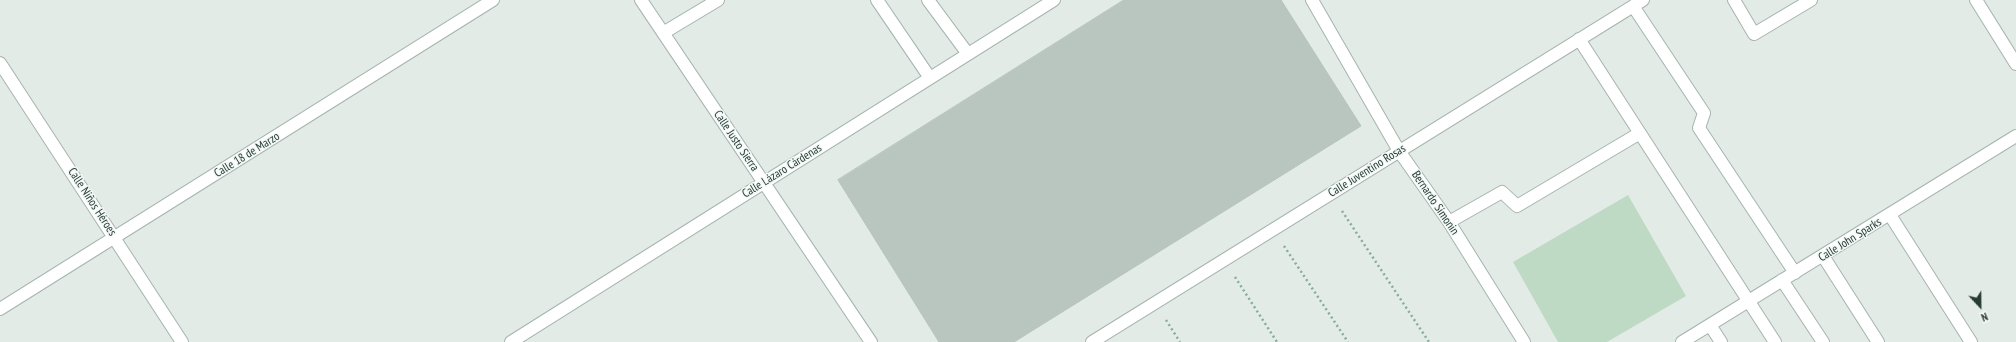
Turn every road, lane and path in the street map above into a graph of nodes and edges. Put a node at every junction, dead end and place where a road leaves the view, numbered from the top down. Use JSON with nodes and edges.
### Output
{"nodes":[{"id":1,"x":493,"y":0,"type":"edge"},
{"id":2,"x":641,"y":0,"type":"edge"},
{"id":3,"x":718,"y":0,"type":"edge"},
{"id":4,"x":877,"y":0,"type":"edge"},
{"id":5,"x":928,"y":0,"type":"edge"},
{"id":6,"x":1054,"y":0,"type":"edge"},
{"id":7,"x":1312,"y":0,"type":"edge"},
{"id":8,"x":1734,"y":0,"type":"edge"},
{"id":9,"x":1811,"y":0,"type":"edge"},
{"id":10,"x":1976,"y":0,"type":"edge"},
{"id":11,"x":1638,"y":3,"type":"edge"},
{"id":12,"x":663,"y":33,"type":"junction"},
{"id":13,"x":1579,"y":39,"type":"junction"},
{"id":14,"x":968,"y":54,"type":"junction"},
{"id":15,"x":0,"y":62,"type":"edge"},
{"id":16,"x":2016,"y":64,"type":"edge"},
{"id":17,"x":930,"y":78,"type":"junction"},
{"id":18,"x":1640,"y":133,"type":"junction"},
{"id":19,"x":2016,"y":136,"type":"edge"},
{"id":20,"x":1399,"y":151,"type":"junction"},
{"id":21,"x":763,"y":183,"type":"junction"},
{"id":22,"x":1330,"y":194,"type":"junction"},
{"id":23,"x":1890,"y":215,"type":"junction"},
{"id":24,"x":1448,"y":222,"type":"junction"},
{"id":25,"x":1273,"y":230,"type":"junction"},
{"id":26,"x":115,"y":237,"type":"junction"},
{"id":27,"x":1823,"y":256,"type":"junction"},
{"id":28,"x":1224,"y":260,"type":"junction"},
{"id":29,"x":1795,"y":273,"type":"junction"},
{"id":30,"x":1782,"y":280,"type":"junction"},
{"id":31,"x":1748,"y":300,"type":"junction"},
{"id":32,"x":1155,"y":303,"type":"junction"},
{"id":33,"x":0,"y":309,"type":"edge"},
{"id":34,"x":1710,"y":325,"type":"junction"},
{"id":35,"x":182,"y":342,"type":"edge"},
{"id":36,"x":511,"y":342,"type":"edge"},
{"id":37,"x":871,"y":342,"type":"edge"},
{"id":38,"x":1092,"y":342,"type":"edge"},
{"id":39,"x":1180,"y":342,"type":"edge"},
{"id":40,"x":1277,"y":342,"type":"edge"},
{"id":41,"x":1348,"y":342,"type":"edge"},
{"id":42,"x":1429,"y":342,"type":"edge"},
{"id":43,"x":1524,"y":342,"type":"edge"},
{"id":44,"x":1682,"y":342,"type":"edge"},
{"id":45,"x":1721,"y":342,"type":"edge"},
{"id":46,"x":1776,"y":342,"type":"edge"},
{"id":47,"x":1823,"y":342,"type":"edge"},
{"id":48,"x":1878,"y":342,"type":"edge"},
{"id":49,"x":1971,"y":342,"type":"edge"}],
"edges":[{"from":1,"to":26,"type":"street","name":"Calle 18 de Marzo"},
{"from":2,"to":12,"type":"street","name":"Calle Justo Sierra"},
{"from":3,"to":12,"type":"street"},
{"from":4,"to":17,"type":"street"},
{"from":5,"to":14,"type":"street"},
{"from":6,"to":14,"type":"street","name":"Calle Lázaro Cárdenas"},
{"from":7,"to":20,"type":"street","name":"Bernardo Simonin"},
{"from":8,"to":9,"type":"street"},
{"from":10,"to":16,"type":"street"},
{"from":11,"to":13,"type":"street","name":"Calle Juventino Rosas"},
{"from":11,"to":29,"type":"street"},
{"from":12,"to":21,"type":"street","name":"Calle Justo Sierra"},
{"from":13,"to":18,"type":"street"},
{"from":13,"to":20,"type":"street","name":"Calle Juventino Rosas"},
{"from":14,"to":17,"type":"street","name":"Calle Lázaro Cárdenas"},
{"from":15,"to":26,"type":"street","name":"Calle Niños Héroes"},
{"from":17,"to":21,"type":"street","name":"Calle Lázaro Cárdenas"},
{"from":18,"to":24,"type":"street"},
{"from":18,"to":31,"type":"street"},
{"from":19,"to":23,"type":"street","name":"Calle John Sparks"},
{"from":20,"to":22,"type":"street","name":"Calle Juventino Rosas"},
{"from":20,"to":24,"type":"street","name":"Bernardo Simonin"},
{"from":21,"to":36,"type":"street","name":"Calle Lázaro Cárdenas"},
{"from":21,"to":37,"type":"street","name":"Calle Justo Sierra"},
{"from":22,"to":25,"type":"street","name":"Calle Juventino Rosas"},
{"from":22,"to":42,"type":"path"},
{"from":23,"to":27,"type":"street","name":"Calle John Sparks"},
{"from":23,"to":49,"type":"street"},
{"from":24,"to":43,"type":"street","name":"Bernardo Simonin"},
{"from":25,"to":28,"type":"street","name":"Calle Juventino Rosas"},
{"from":25,"to":41,"type":"path"},
{"from":26,"to":33,"type":"street","name":"Calle 18 de Marzo"},
{"from":26,"to":35,"type":"street","name":"Calle Niños Héroes"},
{"from":27,"to":29,"type":"street","name":"Calle John Sparks"},
{"from":27,"to":48,"type":"street"},
{"from":28,"to":32,"type":"street","name":"Calle Juventino Rosas"},
{"from":28,"to":40,"type":"path"},
{"from":29,"to":30,"type":"street","name":"Calle John Sparks"},
{"from":30,"to":31,"type":"street","name":"Calle John Sparks"},
{"from":30,"to":47,"type":"street"},
{"from":31,"to":34,"type":"street","name":"Calle John Sparks"},
{"from":31,"to":46,"type":"street"},
{"from":32,"to":38,"type":"street","name":"Calle Juventino Rosas"},
{"from":32,"to":39,"type":"path"},
{"from":34,"to":44,"type":"street","name":"Calle John Sparks"},
{"from":34,"to":45,"type":"street"}]}
